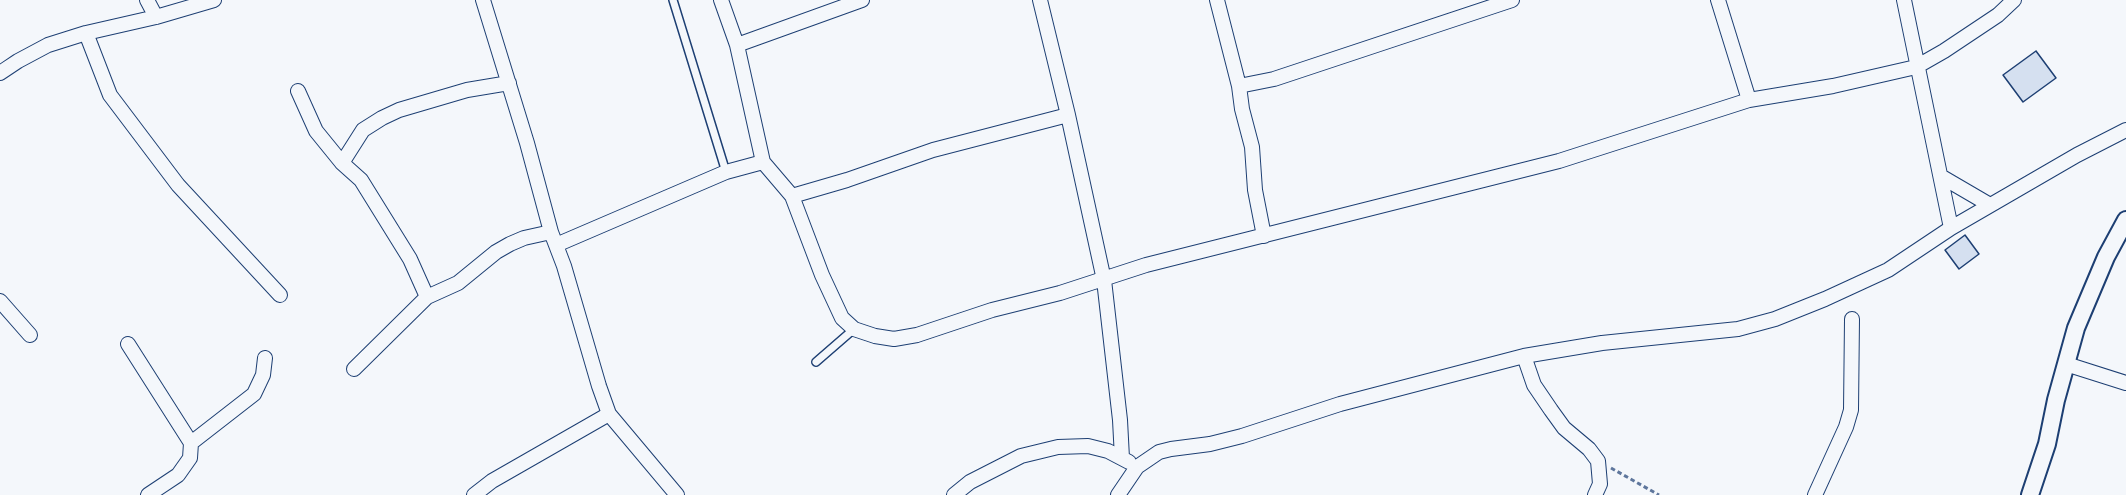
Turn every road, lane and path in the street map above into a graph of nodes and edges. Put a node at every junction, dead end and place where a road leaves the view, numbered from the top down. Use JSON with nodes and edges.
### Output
{"nodes":[{"id":1,"x":147,"y":0,"type":"edge"},
{"id":2,"x":214,"y":0,"type":"edge"},
{"id":3,"x":483,"y":0,"type":"edge"},
{"id":4,"x":673,"y":0,"type":"edge"},
{"id":5,"x":722,"y":0,"type":"edge"},
{"id":6,"x":862,"y":0,"type":"edge"},
{"id":7,"x":1040,"y":0,"type":"edge"},
{"id":8,"x":1217,"y":0,"type":"edge"},
{"id":9,"x":1512,"y":0,"type":"edge"},
{"id":10,"x":1718,"y":0,"type":"edge"},
{"id":11,"x":1904,"y":0,"type":"edge"},
{"id":12,"x":2014,"y":0,"type":"edge"},
{"id":13,"x":156,"y":17,"type":"junction"},
{"id":14,"x":86,"y":33,"type":"junction"},
{"id":15,"x":737,"y":45,"type":"junction"},
{"id":16,"x":1916,"y":67,"type":"junction"},
{"id":17,"x":0,"y":73,"type":"edge"},
{"id":18,"x":509,"y":83,"type":"junction"},
{"id":19,"x":1239,"y":86,"type":"junction"},
{"id":20,"x":298,"y":91,"type":"dead end"},
{"id":21,"x":1749,"y":100,"type":"junction"},
{"id":22,"x":1068,"y":115,"type":"junction"},
{"id":23,"x":2126,"y":130,"type":"edge"},
{"id":24,"x":763,"y":162,"type":"junction"},
{"id":25,"x":342,"y":163,"type":"junction"},
{"id":26,"x":726,"y":172,"type":"junction"},
{"id":27,"x":1942,"y":177,"type":"junction"},
{"id":28,"x":792,"y":196,"type":"junction"},
{"id":29,"x":1990,"y":205,"type":"junction"},
{"id":30,"x":2126,"y":220,"type":"edge"},
{"id":31,"x":1951,"y":228,"type":"junction"},
{"id":32,"x":1264,"y":236,"type":"junction"},
{"id":33,"x":554,"y":239,"type":"junction"},
{"id":34,"x":1104,"y":279,"type":"junction"},
{"id":35,"x":280,"y":295,"type":"dead end"},
{"id":36,"x":427,"y":297,"type":"junction"},
{"id":37,"x":0,"y":301,"type":"edge"},
{"id":38,"x":1852,"y":319,"type":"dead end"},
{"id":39,"x":854,"y":328,"type":"junction"},
{"id":40,"x":30,"y":335,"type":"dead end"},
{"id":41,"x":128,"y":344,"type":"dead end"},
{"id":42,"x":1524,"y":356,"type":"junction"},
{"id":43,"x":265,"y":358,"type":"dead end"},
{"id":44,"x":816,"y":362,"type":"dead end"},
{"id":45,"x":2066,"y":364,"type":"junction"},
{"id":46,"x":354,"y":369,"type":"dead end"},
{"id":47,"x":2126,"y":383,"type":"edge"},
{"id":48,"x":609,"y":414,"type":"junction"},
{"id":49,"x":192,"y":443,"type":"junction"},
{"id":50,"x":1122,"y":458,"type":"junction"},
{"id":51,"x":1598,"y":461,"type":"junction"},
{"id":52,"x":1137,"y":467,"type":"junction"},
{"id":53,"x":148,"y":495,"type":"edge"},
{"id":54,"x":474,"y":495,"type":"edge"},
{"id":55,"x":677,"y":495,"type":"edge"},
{"id":56,"x":954,"y":495,"type":"edge"},
{"id":57,"x":1118,"y":495,"type":"edge"},
{"id":58,"x":1595,"y":495,"type":"edge"},
{"id":59,"x":1659,"y":495,"type":"edge"},
{"id":60,"x":1815,"y":495,"type":"edge"},
{"id":61,"x":2030,"y":495,"type":"edge"}],
"edges":[{"from":1,"to":13,"type":"street"},
{"from":2,"to":13,"type":"street"},
{"from":3,"to":18,"type":"street"},
{"from":4,"to":26,"type":"lane"},
{"from":5,"to":15,"type":"street"},
{"from":6,"to":15,"type":"street"},
{"from":7,"to":22,"type":"street"},
{"from":8,"to":19,"type":"street"},
{"from":9,"to":19,"type":"street"},
{"from":10,"to":21,"type":"street"},
{"from":11,"to":16,"type":"street"},
{"from":12,"to":16,"type":"street"},
{"from":13,"to":14,"type":"street"},
{"from":14,"to":17,"type":"street"},
{"from":14,"to":35,"type":"street"},
{"from":15,"to":24,"type":"street"},
{"from":16,"to":21,"type":"street"},
{"from":16,"to":27,"type":"street"},
{"from":18,"to":25,"type":"street"},
{"from":18,"to":33,"type":"street"},
{"from":19,"to":32,"type":"street"},
{"from":20,"to":25,"type":"street"},
{"from":21,"to":32,"type":"street"},
{"from":22,"to":28,"type":"street"},
{"from":22,"to":34,"type":"street"},
{"from":23,"to":29,"type":"street"},
{"from":24,"to":26,"type":"street"},
{"from":24,"to":28,"type":"street"},
{"from":25,"to":36,"type":"street"},
{"from":26,"to":33,"type":"street"},
{"from":27,"to":29,"type":"street"},
{"from":27,"to":31,"type":"street"},
{"from":28,"to":39,"type":"street"},
{"from":29,"to":31,"type":"street"},
{"from":30,"to":45,"type":"street"},
{"from":31,"to":42,"type":"street"},
{"from":32,"to":34,"type":"street"},
{"from":33,"to":36,"type":"street"},
{"from":33,"to":48,"type":"street"},
{"from":34,"to":39,"type":"street"},
{"from":34,"to":50,"type":"street"},
{"from":36,"to":46,"type":"street"},
{"from":37,"to":40,"type":"street"},
{"from":38,"to":60,"type":"street"},
{"from":39,"to":44,"type":"lane"},
{"from":41,"to":49,"type":"street"},
{"from":42,"to":51,"type":"street"},
{"from":42,"to":52,"type":"street"},
{"from":43,"to":49,"type":"street"},
{"from":45,"to":47,"type":"street"},
{"from":45,"to":61,"type":"street"},
{"from":48,"to":54,"type":"street"},
{"from":48,"to":55,"type":"street"},
{"from":49,"to":53,"type":"street"},
{"from":50,"to":52,"type":"street"},
{"from":50,"to":56,"type":"street"},
{"from":51,"to":58,"type":"street"},
{"from":51,"to":59,"type":"path"},
{"from":52,"to":57,"type":"street"}]}
